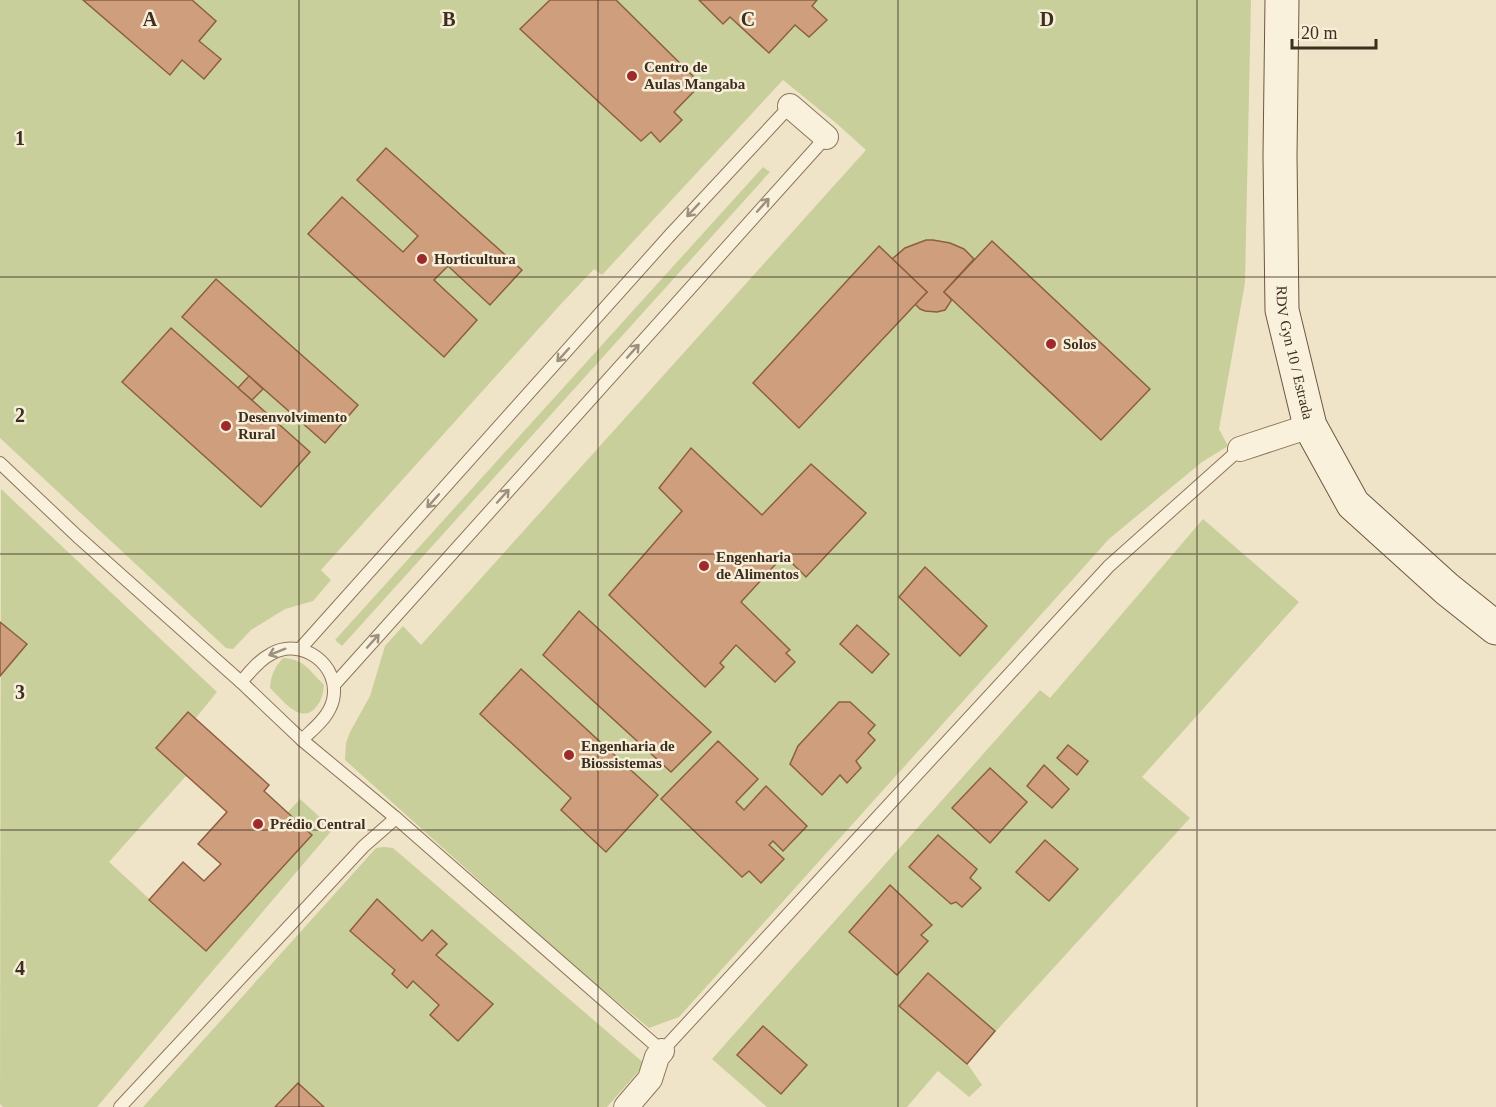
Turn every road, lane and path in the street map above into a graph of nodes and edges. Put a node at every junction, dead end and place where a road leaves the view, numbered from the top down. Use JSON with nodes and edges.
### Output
{"nodes":[{"id":1,"x":1282,"y":0,"type":"edge"},
{"id":2,"x":790,"y":106,"type":"joint"},
{"id":3,"x":826,"y":137,"type":"joint"},
{"id":4,"x":1310,"y":426,"type":"junction"},
{"id":5,"x":1240,"y":449,"type":"joint"},
{"id":6,"x":1,"y":466,"type":"edge"},
{"id":7,"x":1496,"y":628,"type":"edge"},
{"id":8,"x":300,"y":649,"type":"junction"},
{"id":9,"x":241,"y":682,"type":"junction"},
{"id":10,"x":334,"y":685,"type":"junction"},
{"id":11,"x":302,"y":740,"type":"junction"},
{"id":12,"x":396,"y":818,"type":"junction"},
{"id":13,"x":662,"y":1051,"type":"junction"},
{"id":14,"x":120,"y":1107,"type":"edge"},
{"id":15,"x":626,"y":1107,"type":"edge"}],
"edges":[{"from":1,"to":4,"type":"street","name":"RDV Gyn 10 / Estrada"},
{"from":2,"to":3,"type":"street"},
{"from":2,"to":8,"type":"lane","one_way":true},
{"from":10,"to":3,"type":"lane","one_way":true},
{"from":4,"to":5,"type":"street"},
{"from":4,"to":7,"type":"street","name":"RDV Gyn 10 / Estrada"},
{"from":5,"to":13,"type":"lane"},
{"from":6,"to":9,"type":"lane"},
{"from":8,"to":9,"type":"lane","one_way":true},
{"from":8,"to":10,"type":"lane"},
{"from":9,"to":11,"type":"lane"},
{"from":10,"to":11,"type":"lane"},
{"from":11,"to":12,"type":"lane"},
{"from":12,"to":13,"type":"lane"},
{"from":12,"to":14,"type":"lane"},
{"from":13,"to":15,"type":"street"}]}
